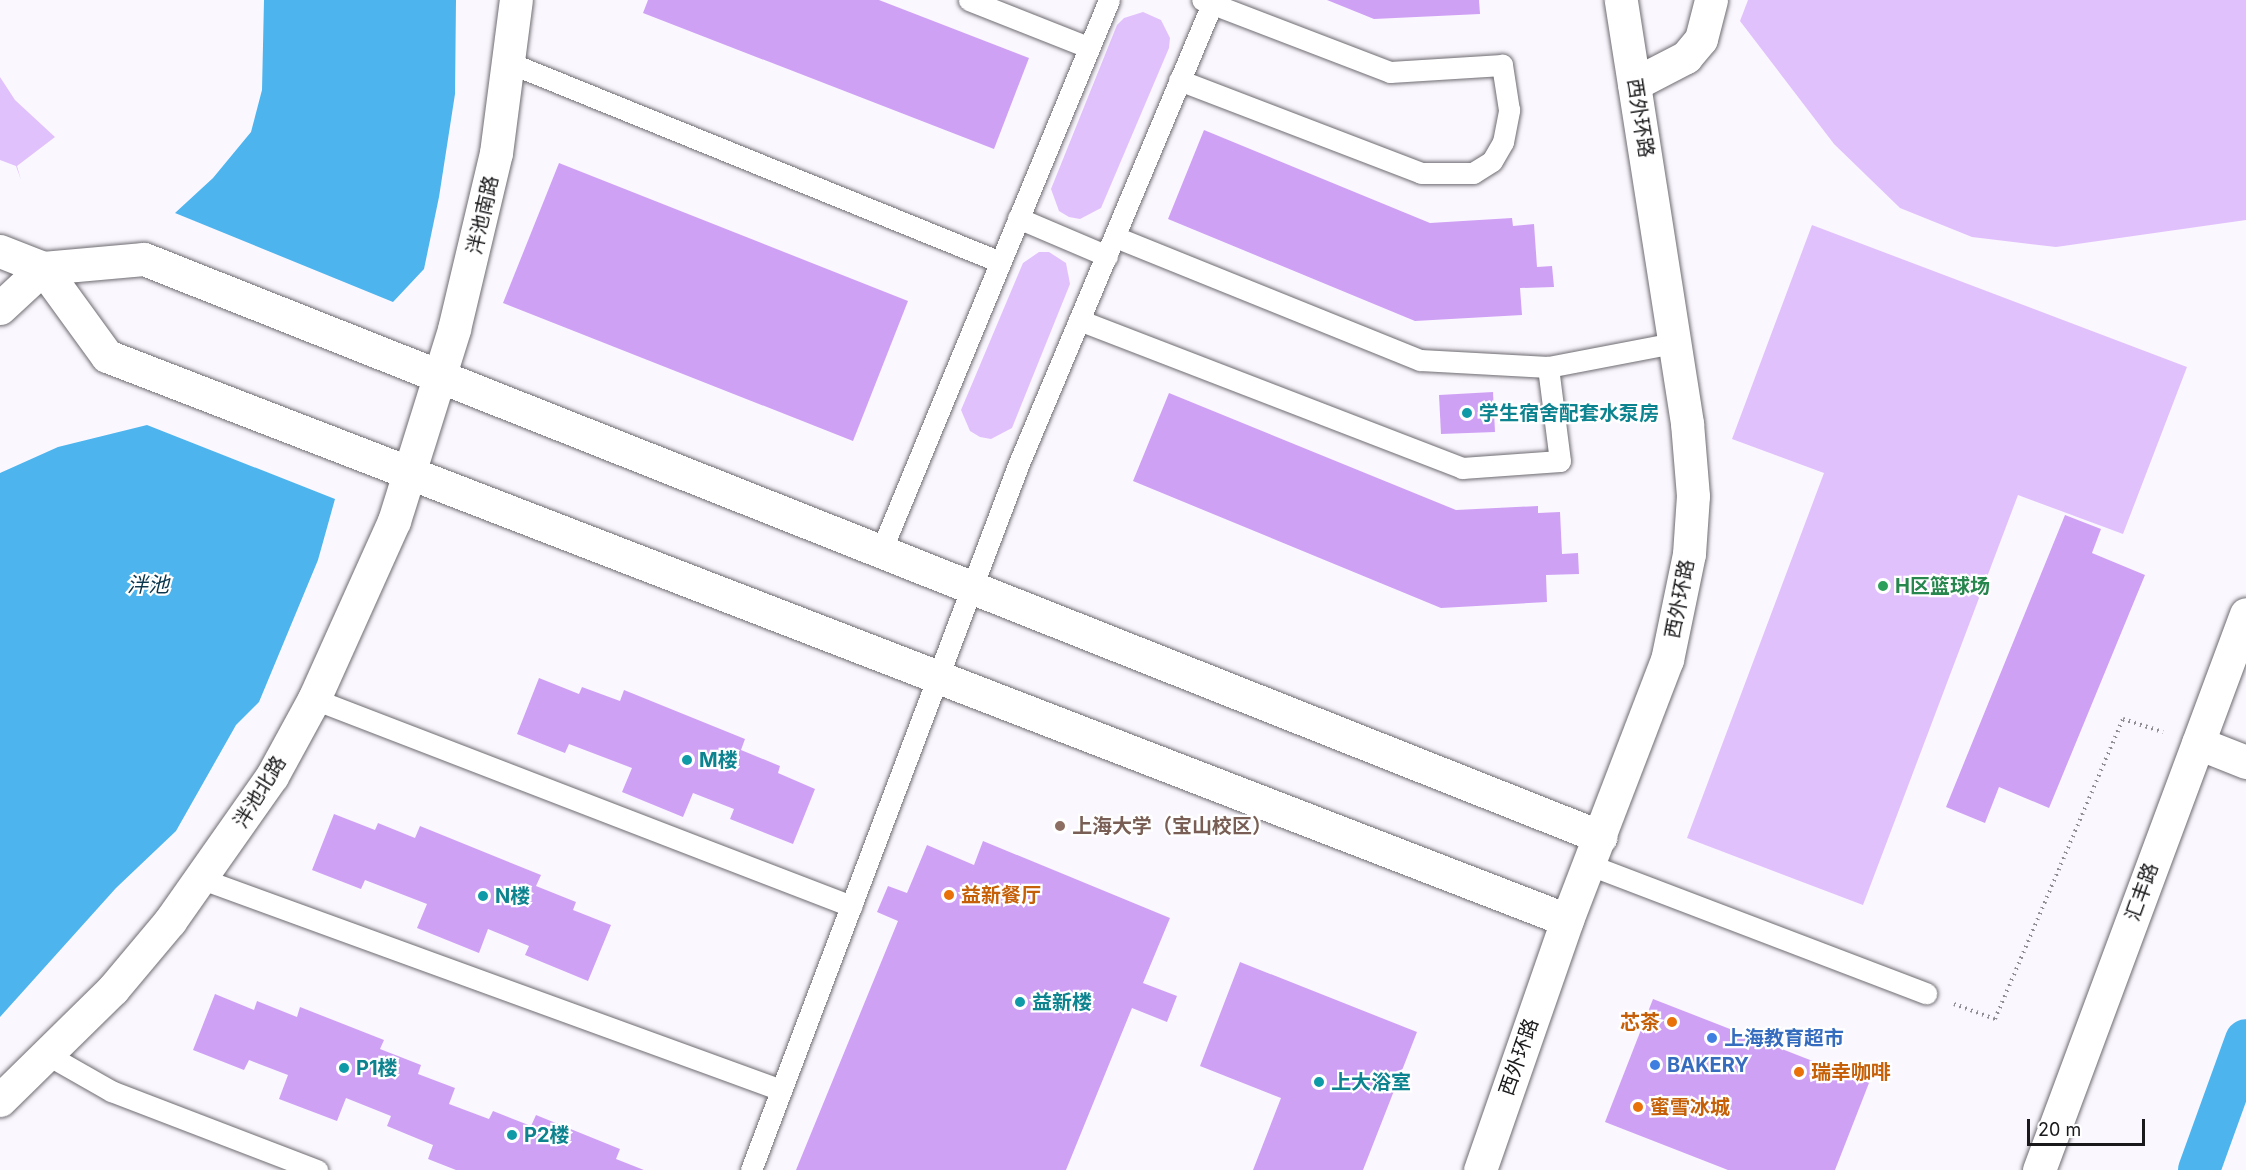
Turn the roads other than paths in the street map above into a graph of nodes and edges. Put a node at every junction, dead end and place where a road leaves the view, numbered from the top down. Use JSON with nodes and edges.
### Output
{"nodes":[{"id":1,"x":516,"y":0,"type":"edge"},
{"id":2,"x":969,"y":0,"type":"edge"},
{"id":3,"x":1109,"y":0,"type":"edge"},
{"id":4,"x":1621,"y":0,"type":"edge"},
{"id":5,"x":1711,"y":0,"type":"edge"},
{"id":6,"x":1207,"y":2,"type":"edge"},
{"id":7,"x":1088,"y":47,"type":"junction"},
{"id":8,"x":510,"y":63,"type":"junction"},
{"id":9,"x":1179,"y":80,"type":"junction"},
{"id":10,"x":1634,"y":84,"type":"junction"},
{"id":11,"x":1018,"y":218,"type":"junction"},
{"id":12,"x":1112,"y":247,"type":"junction"},
{"id":13,"x":0,"y":251,"type":"edge"},
{"id":14,"x":1000,"y":262,"type":"junction"},
{"id":15,"x":43,"y":268,"type":"junction"},
{"id":16,"x":0,"y":308,"type":"edge"},
{"id":17,"x":1079,"y":320,"type":"junction"},
{"id":18,"x":1674,"y":343,"type":"junction"},
{"id":19,"x":1548,"y":367,"type":"junction"},
{"id":20,"x":440,"y":376,"type":"junction"},
{"id":21,"x":426,"y":425,"type":"joint"},
{"id":22,"x":410,"y":472,"type":"junction"},
{"id":23,"x":881,"y":551,"type":"junction"},
{"id":24,"x":971,"y":587,"type":"junction"},
{"id":25,"x":2246,"y":614,"type":"edge"},
{"id":26,"x":937,"y":676,"type":"junction"},
{"id":27,"x":314,"y":699,"type":"junction"},
{"id":28,"x":2198,"y":743,"type":"junction"},
{"id":29,"x":2246,"y":762,"type":"edge"},
{"id":30,"x":1595,"y":851,"type":"junction"},
{"id":31,"x":202,"y":879,"type":"junction"},
{"id":32,"x":851,"y":906,"type":"junction"},
{"id":33,"x":1567,"y":920,"type":"junction"},
{"id":34,"x":1926,"y":993,"type":"road end"},
{"id":35,"x":48,"y":1055,"type":"junction"},
{"id":36,"x":781,"y":1090,"type":"junction"},
{"id":37,"x":0,"y":1100,"type":"edge"},
{"id":38,"x":317,"y":1170,"type":"edge"},
{"id":39,"x":751,"y":1170,"type":"edge"},
{"id":40,"x":1480,"y":1170,"type":"edge"},
{"id":41,"x":2039,"y":1170,"type":"edge"}],
"edges":[{"from":1,"to":8,"type":"street","name":"泮池南路"},
{"from":2,"to":7,"type":"lane"},
{"from":3,"to":7,"type":"lane"},
{"from":4,"to":10,"type":"street","name":"西外环路"},
{"from":5,"to":10,"type":"street"},
{"from":6,"to":9,"type":"lane"},
{"from":6,"to":9,"type":"lane"},
{"from":7,"to":11,"type":"lane"},
{"from":8,"to":14,"type":"lane"},
{"from":8,"to":20,"type":"street","name":"泮池南路"},
{"from":9,"to":12,"type":"lane"},
{"from":10,"to":18,"type":"street","name":"西外环路"},
{"from":11,"to":12,"type":"lane"},
{"from":11,"to":14,"type":"lane"},
{"from":12,"to":17,"type":"lane"},
{"from":12,"to":19,"type":"lane"},
{"from":13,"to":15,"type":"street"},
{"from":14,"to":23,"type":"lane"},
{"from":15,"to":16,"type":"street"},
{"from":15,"to":20,"type":"street"},
{"from":15,"to":22,"type":"street"},
{"from":17,"to":19,"type":"lane"},
{"from":17,"to":24,"type":"lane"},
{"from":18,"to":19,"type":"lane"},
{"from":18,"to":30,"type":"street","name":"西外环路"},
{"from":20,"to":21,"type":"street","name":"泮池南路"},
{"from":20,"to":23,"type":"street"},
{"from":21,"to":22,"type":"street","name":"泮池北路"},
{"from":22,"to":26,"type":"street"},
{"from":22,"to":27,"type":"street","name":"泮池北路"},
{"from":23,"to":24,"type":"street"},
{"from":24,"to":26,"type":"lane"},
{"from":24,"to":30,"type":"street"},
{"from":25,"to":28,"type":"street","name":"汇丰路"},
{"from":26,"to":32,"type":"lane"},
{"from":26,"to":33,"type":"street"},
{"from":27,"to":31,"type":"street","name":"泮池北路"},
{"from":27,"to":32,"type":"lane"},
{"from":28,"to":29,"type":"street"},
{"from":28,"to":41,"type":"street","name":"汇丰路"},
{"from":30,"to":33,"type":"street","name":"西外环路"},
{"from":30,"to":34,"type":"lane"},
{"from":31,"to":35,"type":"street","name":"泮池北路"},
{"from":31,"to":36,"type":"lane"},
{"from":32,"to":36,"type":"lane"},
{"from":33,"to":40,"type":"street","name":"西外环路"},
{"from":35,"to":37,"type":"street","name":"泮池北路"},
{"from":35,"to":38,"type":"lane"},
{"from":36,"to":39,"type":"lane"}]}
